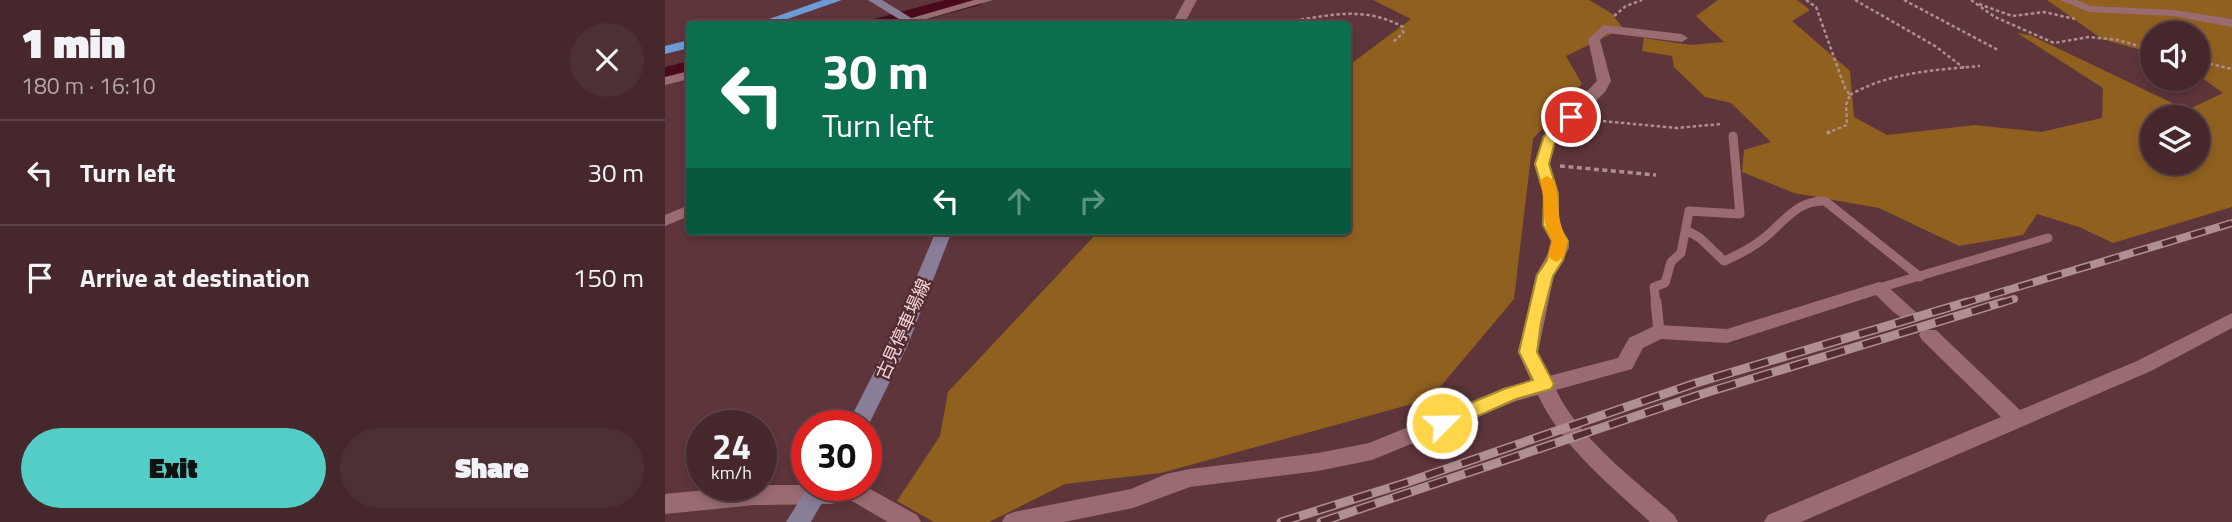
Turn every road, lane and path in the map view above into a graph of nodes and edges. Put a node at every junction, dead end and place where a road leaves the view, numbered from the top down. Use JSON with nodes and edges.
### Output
{"nodes":[{"id":1,"x":836,"y":0,"type":"edge"},
{"id":2,"x":874,"y":0,"type":"edge"},
{"id":3,"x":987,"y":0,"type":"edge"},
{"id":4,"x":1191,"y":0,"type":"edge"},
{"id":5,"x":1641,"y":0,"type":"edge"},
{"id":6,"x":1806,"y":0,"type":"edge"},
{"id":7,"x":1855,"y":0,"type":"edge"},
{"id":8,"x":1904,"y":0,"type":"edge"},
{"id":9,"x":1971,"y":0,"type":"edge"},
{"id":10,"x":2066,"y":0,"type":"edge"},
{"id":11,"x":1977,"y":4,"type":"junction"},
{"id":12,"x":2075,"y":19,"type":"dead end"},
{"id":13,"x":770,"y":21,"type":"edge"},
{"id":14,"x":906,"y":21,"type":"edge"},
{"id":15,"x":1180,"y":21,"type":"edge"},
{"id":16,"x":1306,"y":21,"type":"edge"},
{"id":17,"x":2232,"y":23,"type":"edge"},
{"id":18,"x":1604,"y":29,"type":"junction"},
{"id":19,"x":1682,"y":38,"type":"dead end"},
{"id":20,"x":1392,"y":43,"type":"dead end"},
{"id":21,"x":686,"y":45,"type":"edge"},
{"id":22,"x":2140,"y":46,"type":"edge"},
{"id":23,"x":665,"y":50,"type":"edge"},
{"id":24,"x":1998,"y":50,"type":"dead end"},
{"id":25,"x":2210,"y":64,"type":"edge"},
{"id":26,"x":1980,"y":66,"type":"dead end"},
{"id":27,"x":1964,"y":68,"type":"junction"},
{"id":28,"x":2232,"y":69,"type":"edge"},
{"id":29,"x":686,"y":76,"type":"edge"},
{"id":30,"x":665,"y":81,"type":"edge"},
{"id":31,"x":1850,"y":95,"type":"junction"},
{"id":32,"x":1571,"y":117,"type":"junction"},
{"id":33,"x":1721,"y":124,"type":"dead end"},
{"id":34,"x":1827,"y":133,"type":"dead end"},
{"id":35,"x":1733,"y":136,"type":"dead end"},
{"id":36,"x":1542,"y":164,"type":"junction"},
{"id":37,"x":1656,"y":175,"type":"dead end"},
{"id":38,"x":686,"y":211,"type":"edge"},
{"id":39,"x":665,"y":220,"type":"edge"},
{"id":40,"x":1686,"y":230,"type":"junction"},
{"id":41,"x":942,"y":235,"type":"edge"},
{"id":42,"x":2048,"y":238,"type":"dead end"},
{"id":43,"x":1920,"y":277,"type":"junction"},
{"id":44,"x":1879,"y":288,"type":"junction"},
{"id":45,"x":1910,"y":315,"type":"dead end"},
{"id":46,"x":2232,"y":320,"type":"edge"},
{"id":47,"x":1659,"y":332,"type":"junction"},
{"id":48,"x":1929,"y":335,"type":"dead end"},
{"id":49,"x":1545,"y":384,"type":"junction"},
{"id":50,"x":866,"y":410,"type":"edge"},
{"id":51,"x":2017,"y":420,"type":"junction"},
{"id":52,"x":791,"y":492,"type":"edge"},
{"id":53,"x":811,"y":501,"type":"edge"},
{"id":54,"x":872,"y":501,"type":"edge"},
{"id":55,"x":665,"y":504,"type":"edge"},
{"id":56,"x":798,"y":522,"type":"edge"},
{"id":57,"x":909,"y":522,"type":"edge"},
{"id":58,"x":1014,"y":522,"type":"edge"},
{"id":59,"x":1666,"y":522,"type":"edge"},
{"id":60,"x":1776,"y":522,"type":"edge"}],
"edges":[{"from":1,"to":13,"type":"highway"},
{"from":2,"to":14,"type":"main road"},
{"from":3,"to":14,"type":"street"},
{"from":4,"to":15,"type":"street"},
{"from":5,"to":18,"type":"path"},
{"from":6,"to":31,"type":"path"},
{"from":7,"to":27,"type":"path"},
{"from":8,"to":24,"type":"path"},
{"from":9,"to":11,"type":"path"},
{"from":10,"to":17,"type":"street"},
{"from":11,"to":12,"type":"path"},
{"from":11,"to":22,"type":"path"},
{"from":16,"to":20,"type":"path"},
{"from":18,"to":19,"type":"street"},
{"from":18,"to":32,"type":"street"},
{"from":21,"to":23,"type":"highway"},
{"from":25,"to":28,"type":"path"},
{"from":26,"to":27,"type":"path"},
{"from":27,"to":31,"type":"path"},
{"from":29,"to":30,"type":"street"},
{"from":31,"to":34,"type":"path"},
{"from":32,"to":33,"type":"path"},
{"from":32,"to":36,"type":"street"},
{"from":35,"to":40,"type":"lane"},
{"from":36,"to":37,"type":"path"},
{"from":36,"to":49,"type":"street"},
{"from":38,"to":39,"type":"street"},
{"from":40,"to":43,"type":"lane"},
{"from":40,"to":47,"type":"lane"},
{"from":41,"to":50,"type":"main road","name":"古見停車場線"},
{"from":42,"to":43,"type":"lane"},
{"from":43,"to":44,"type":"lane"},
{"from":44,"to":45,"type":"street"},
{"from":44,"to":47,"type":"street"},
{"from":46,"to":51,"type":"street"},
{"from":47,"to":49,"type":"street"},
{"from":48,"to":51,"type":"street"},
{"from":49,"to":58,"type":"street"},
{"from":49,"to":59,"type":"street"},
{"from":51,"to":60,"type":"street"},
{"from":52,"to":55,"type":"street"},
{"from":53,"to":56,"type":"main road"},
{"from":54,"to":57,"type":"street"}]}
